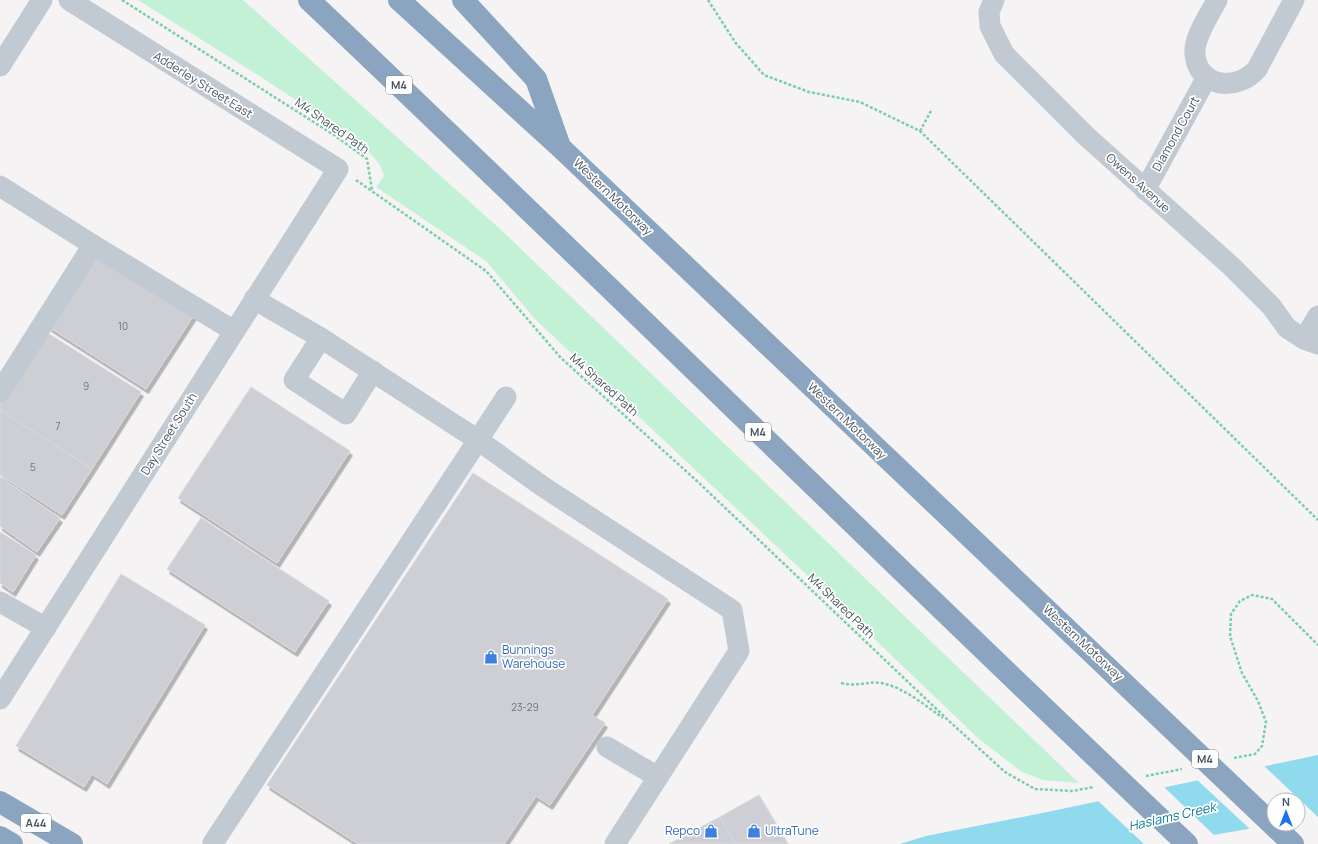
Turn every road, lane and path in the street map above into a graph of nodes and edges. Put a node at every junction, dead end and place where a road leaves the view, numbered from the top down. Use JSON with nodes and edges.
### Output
{"nodes":[{"id":1,"x":42,"y":0,"type":"edge"},
{"id":2,"x":68,"y":0,"type":"edge"},
{"id":3,"x":122,"y":0,"type":"edge"},
{"id":4,"x":309,"y":0,"type":"edge"},
{"id":5,"x":400,"y":0,"type":"edge"},
{"id":6,"x":463,"y":0,"type":"edge"},
{"id":7,"x":708,"y":0,"type":"edge"},
{"id":8,"x":994,"y":0,"type":"edge"},
{"id":9,"x":1217,"y":0,"type":"edge"},
{"id":10,"x":1294,"y":0,"type":"edge"},
{"id":11,"x":0,"y":66,"type":"edge"},
{"id":12,"x":1207,"y":77,"type":"junction"},
{"id":13,"x":932,"y":109,"type":"dead end"},
{"id":14,"x":920,"y":131,"type":"junction"},
{"id":15,"x":560,"y":147,"type":"junction"},
{"id":16,"x":338,"y":169,"type":"joint"},
{"id":17,"x":0,"y":186,"type":"edge"},
{"id":18,"x":1145,"y":190,"type":"junction"},
{"id":19,"x":93,"y":245,"type":"junction"},
{"id":20,"x":254,"y":299,"type":"junction"},
{"id":21,"x":1318,"y":316,"type":"edge"},
{"id":22,"x":234,"y":331,"type":"junction"},
{"id":23,"x":321,"y":338,"type":"junction"},
{"id":24,"x":1311,"y":342,"type":"edge"},
{"id":25,"x":373,"y":371,"type":"junction"},
{"id":26,"x":0,"y":392,"type":"edge"},
{"id":27,"x":506,"y":397,"type":"dead end"},
{"id":28,"x":478,"y":440,"type":"junction"},
{"id":29,"x":1318,"y":520,"type":"edge"},
{"id":30,"x":0,"y":602,"type":"edge"},
{"id":31,"x":46,"y":628,"type":"junction"},
{"id":32,"x":1318,"y":645,"type":"edge"},
{"id":33,"x":841,"y":683,"type":"dead end"},
{"id":34,"x":0,"y":699,"type":"edge"},
{"id":35,"x":949,"y":721,"type":"junction"},
{"id":36,"x":607,"y":747,"type":"dead end"},
{"id":37,"x":1232,"y":758,"type":"dead end"},
{"id":38,"x":1186,"y":768,"type":"dead end"},
{"id":39,"x":658,"y":777,"type":"junction"},
{"id":40,"x":1141,"y":777,"type":"dead end"},
{"id":41,"x":1095,"y":787,"type":"dead end"},
{"id":42,"x":0,"y":802,"type":"edge"},
{"id":43,"x":0,"y":837,"type":"edge"},
{"id":44,"x":12,"y":844,"type":"edge"},
{"id":45,"x":72,"y":844,"type":"edge"},
{"id":46,"x":215,"y":844,"type":"edge"},
{"id":47,"x":615,"y":844,"type":"edge"},
{"id":48,"x":1187,"y":844,"type":"edge"},
{"id":49,"x":1293,"y":844,"type":"edge"}],
"edges":[{"from":1,"to":11,"type":"street"},
{"from":2,"to":16,"type":"street","name":"Adderley Street East"},
{"from":3,"to":35,"type":"path","name":"M4 Shared Path"},
{"from":4,"to":48,"type":"highway","number":"M4"},
{"from":5,"to":15,"type":"highway","name":"Western Motorway","number":"M4"},
{"from":6,"to":15,"type":"highway"},
{"from":7,"to":14,"type":"path"},
{"from":8,"to":18,"type":"street","name":"Owens Avenue"},
{"from":9,"to":12,"type":"street"},
{"from":10,"to":12,"type":"street"},
{"from":12,"to":18,"type":"street","name":"Diamond Court"},
{"from":13,"to":14,"type":"path"},
{"from":14,"to":29,"type":"path"},
{"from":15,"to":49,"type":"highway","name":"Western Motorway","number":"M4"},
{"from":16,"to":20,"type":"street","name":"Day Street South"},
{"from":17,"to":19,"type":"street"},
{"from":18,"to":24,"type":"street","name":"Owens Avenue"},
{"from":19,"to":22,"type":"street"},
{"from":19,"to":26,"type":"street"},
{"from":20,"to":22,"type":"street","name":"Day Street South"},
{"from":20,"to":23,"type":"street"},
{"from":21,"to":24,"type":"street"},
{"from":22,"to":31,"type":"street","name":"Day Street South"},
{"from":23,"to":25,"type":"street"},
{"from":23,"to":25,"type":"street"},
{"from":25,"to":28,"type":"street"},
{"from":27,"to":28,"type":"street"},
{"from":28,"to":39,"type":"street"},
{"from":28,"to":46,"type":"street"},
{"from":30,"to":31,"type":"street"},
{"from":31,"to":34,"type":"street","name":"Day Street South"},
{"from":32,"to":37,"type":"path"},
{"from":33,"to":35,"type":"path"},
{"from":35,"to":41,"type":"path","name":"M4 Shared Path"},
{"from":36,"to":39,"type":"street"},
{"from":38,"to":40,"type":"path"},
{"from":39,"to":47,"type":"street"},
{"from":42,"to":45,"type":"highway","number":"A44"},
{"from":43,"to":44,"type":"highway","number":"A44"}]}
